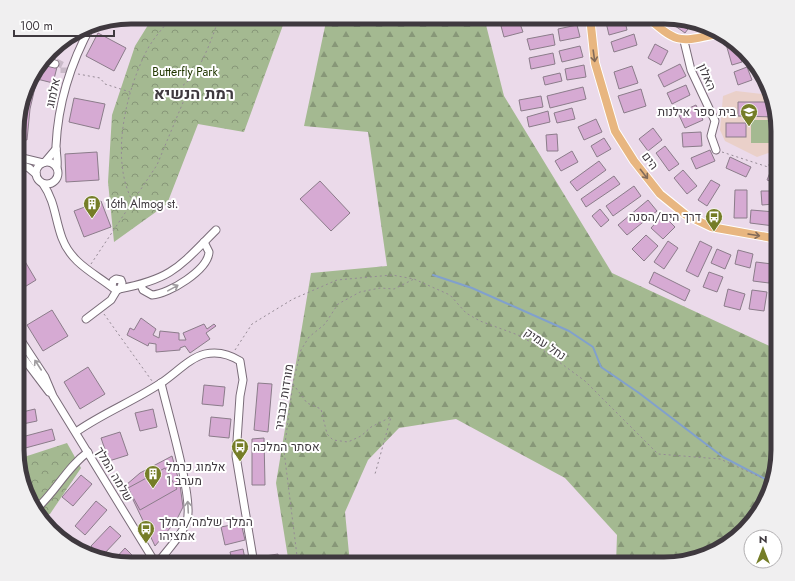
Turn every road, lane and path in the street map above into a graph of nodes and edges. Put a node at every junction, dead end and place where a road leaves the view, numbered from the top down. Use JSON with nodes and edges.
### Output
{"nodes":[{"id":1,"x":167,"y":24,"type":"edge"},
{"id":2,"x":216,"y":24,"type":"edge"},
{"id":3,"x":591,"y":24,"type":"edge"},
{"id":4,"x":656,"y":24,"type":"edge"},
{"id":5,"x":88,"y":33,"type":"edge"},
{"id":6,"x":712,"y":35,"type":"edge"},
{"id":7,"x":684,"y":41,"type":"junction"},
{"id":8,"x":50,"y":61,"type":"edge"},
{"id":9,"x":49,"y":62,"type":"edge"},
{"id":10,"x":69,"y":72,"type":"junction"},
{"id":11,"x":131,"y":92,"type":"junction"},
{"id":12,"x":56,"y":148,"type":"junction"},
{"id":13,"x":716,"y":150,"type":"joint"},
{"id":14,"x":24,"y":158,"type":"edge"},
{"id":15,"x":771,"y":160,"type":"edge"},
{"id":16,"x":44,"y":162,"type":"junction"},
{"id":17,"x":24,"y":166,"type":"edge"},
{"id":18,"x":57,"y":167,"type":"junction"},
{"id":19,"x":36,"y":174,"type":"junction"},
{"id":20,"x":57,"y":180,"type":"junction"},
{"id":21,"x":43,"y":184,"type":"junction"},
{"id":22,"x":133,"y":202,"type":"junction"},
{"id":23,"x":54,"y":203,"type":"junction"},
{"id":24,"x":216,"y":230,"type":"dead end"},
{"id":25,"x":771,"y":238,"type":"edge"},
{"id":26,"x":204,"y":242,"type":"junction"},
{"id":27,"x":87,"y":271,"type":"junction"},
{"id":28,"x":95,"y":276,"type":"junction"},
{"id":29,"x":414,"y":279,"type":"junction"},
{"id":30,"x":118,"y":280,"type":"junction"},
{"id":31,"x":140,"y":285,"type":"junction"},
{"id":32,"x":116,"y":289,"type":"junction"},
{"id":33,"x":100,"y":309,"type":"junction"},
{"id":34,"x":86,"y":319,"type":"dead end"},
{"id":35,"x":124,"y":334,"type":"dead end"},
{"id":36,"x":121,"y":336,"type":"junction"},
{"id":37,"x":24,"y":345,"type":"edge"},
{"id":38,"x":232,"y":356,"type":"junction"},
{"id":39,"x":24,"y":360,"type":"edge"},
{"id":40,"x":293,"y":383,"type":"junction"},
{"id":41,"x":158,"y":384,"type":"junction"},
{"id":42,"x":53,"y":396,"type":"junction"},
{"id":43,"x":76,"y":432,"type":"junction"},
{"id":44,"x":88,"y":452,"type":"junction"},
{"id":45,"x":375,"y":474,"type":"dead end"},
{"id":46,"x":766,"y":480,"type":"edge"},
{"id":47,"x":40,"y":506,"type":"edge"},
{"id":48,"x":152,"y":557,"type":"edge"},
{"id":49,"x":161,"y":557,"type":"edge"},
{"id":50,"x":253,"y":557,"type":"edge"},
{"id":51,"x":297,"y":557,"type":"edge"}],
"edges":[{"from":1,"to":11,"type":"path"},
{"from":2,"to":22,"type":"path"},
{"from":3,"to":25,"type":"main road","name":"הים","one_way":true},
{"from":4,"to":7,"type":"main road"},
{"from":5,"to":10,"type":"street","name":"אלמוג"},
{"from":6,"to":7,"type":"main road"},
{"from":7,"to":13,"type":"street","name":"האלון"},
{"from":8,"to":9,"type":"street"},
{"from":10,"to":11,"type":"path"},
{"from":10,"to":12,"type":"street","name":"אלמוג"},
{"from":11,"to":22,"type":"path"},
{"from":12,"to":16,"type":"street"},
{"from":12,"to":18,"type":"street","name":"אלמוג"},
{"from":13,"to":15,"type":"path"},
{"from":14,"to":16,"type":"street"},
{"from":16,"to":18,"type":"street"},
{"from":16,"to":19,"type":"street"},
{"from":17,"to":19,"type":"street"},
{"from":18,"to":20,"type":"street"},
{"from":19,"to":21,"type":"street"},
{"from":20,"to":21,"type":"street"},
{"from":20,"to":23,"type":"street"},
{"from":21,"to":23,"type":"street"},
{"from":22,"to":27,"type":"path"},
{"from":23,"to":27,"type":"street"},
{"from":24,"to":26,"type":"street"},
{"from":26,"to":31,"type":"street"},
{"from":31,"to":26,"type":"street","one_way":true},
{"from":27,"to":28,"type":"street"},
{"from":28,"to":30,"type":"street"},
{"from":28,"to":32,"type":"street"},
{"from":29,"to":38,"type":"path","name":"נחל עמיק"},
{"from":29,"to":40,"type":"path","name":"מורדות כבביר"},
{"from":29,"to":46,"type":"path","name":"נחל עמיק"},
{"from":30,"to":31,"type":"street"},
{"from":30,"to":32,"type":"street"},
{"from":31,"to":32,"type":"street"},
{"from":32,"to":33,"type":"street"},
{"from":33,"to":34,"type":"street"},
{"from":33,"to":36,"type":"path"},
{"from":35,"to":36,"type":"path"},
{"from":36,"to":41,"type":"path"},
{"from":42,"to":37,"type":"street","name":"שלמה המלך","one_way":true},
{"from":38,"to":41,"type":"street"},
{"from":38,"to":50,"type":"street"},
{"from":39,"to":42,"type":"street","name":"שלמה המלך"},
{"from":40,"to":45,"type":"path"},
{"from":40,"to":51,"type":"path","name":"מורדות כבביר"},
{"from":41,"to":43,"type":"street"},
{"from":49,"to":41,"type":"street","one_way":true},
{"from":42,"to":43,"type":"street","name":"שלמה המלך"},
{"from":43,"to":44,"type":"street","name":"שלמה המלך"},
{"from":44,"to":47,"type":"street"},
{"from":44,"to":48,"type":"street","name":"שלמה המלך"}]}
